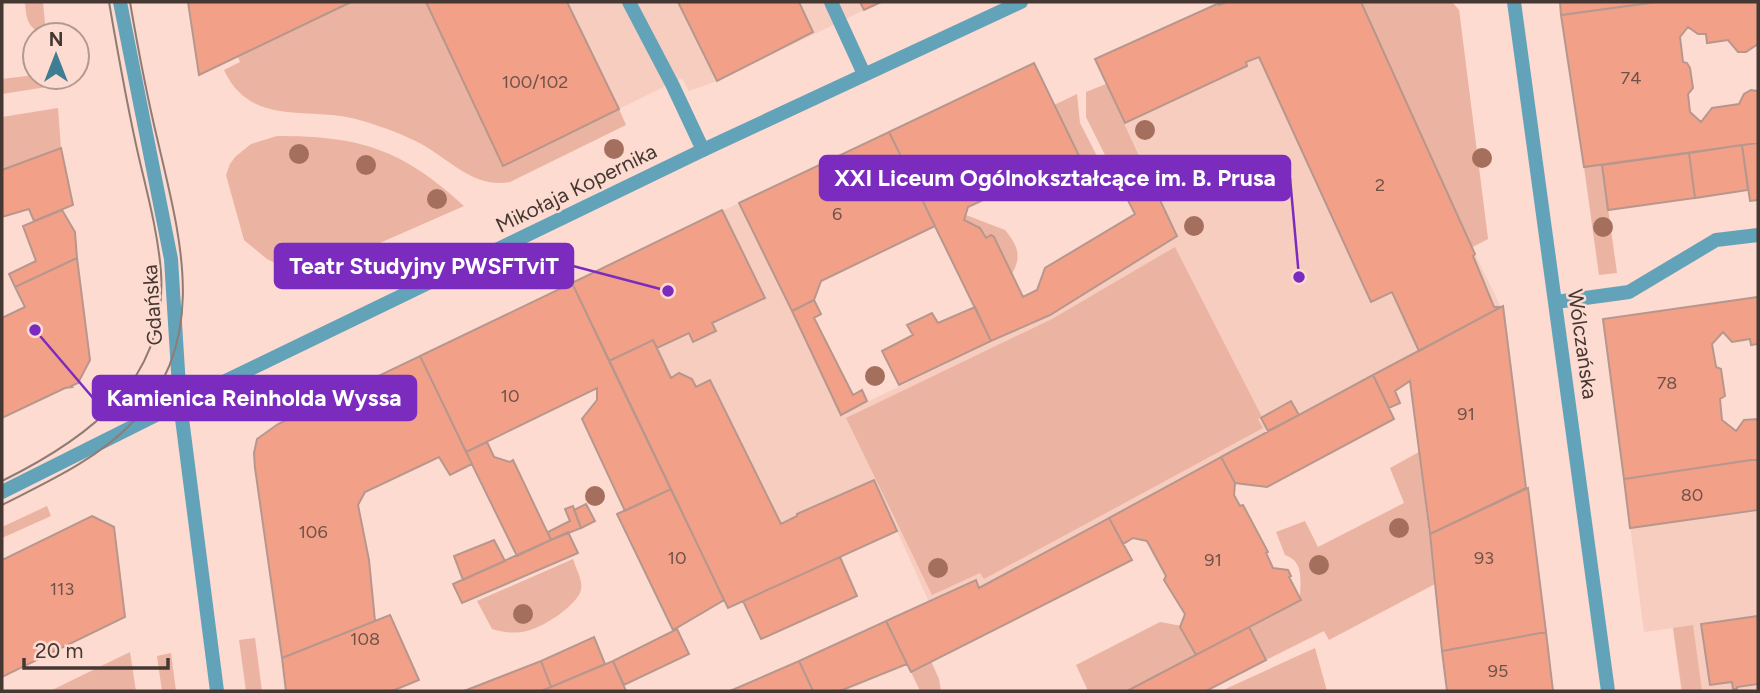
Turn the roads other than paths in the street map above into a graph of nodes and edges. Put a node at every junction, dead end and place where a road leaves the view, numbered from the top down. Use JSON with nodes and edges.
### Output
{"nodes":[{"id":1,"x":120,"y":2,"type":"edge"},
{"id":2,"x":629,"y":2,"type":"edge"},
{"id":3,"x":831,"y":2,"type":"edge"},
{"id":4,"x":1021,"y":2,"type":"edge"},
{"id":5,"x":1514,"y":2,"type":"edge"},
{"id":6,"x":864,"y":74,"type":"junction"},
{"id":7,"x":703,"y":150,"type":"junction"},
{"id":8,"x":1758,"y":235,"type":"edge"},
{"id":9,"x":1556,"y":303,"type":"junction"},
{"id":10,"x":180,"y":403,"type":"junction"},
{"id":11,"x":2,"y":492,"type":"edge"},
{"id":12,"x":217,"y":691,"type":"edge"},
{"id":13,"x":1608,"y":691,"type":"edge"}],
"edges":[{"from":1,"to":10,"type":"street","name":"Gdańska"},
{"from":2,"to":7,"type":"street"},
{"from":3,"to":6,"type":"street"},
{"from":4,"to":6,"type":"street","name":"Mikołaja Kopernika"},
{"from":5,"to":9,"type":"street","name":"Wólczańska"},
{"from":6,"to":7,"type":"street","name":"Mikołaja Kopernika"},
{"from":7,"to":10,"type":"street","name":"Mikołaja Kopernika"},
{"from":8,"to":9,"type":"street"},
{"from":9,"to":13,"type":"street","name":"Wólczańska"},
{"from":10,"to":11,"type":"street","name":"Mikołaja Kopernika"},
{"from":10,"to":12,"type":"street","name":"Gdańska"}]}
